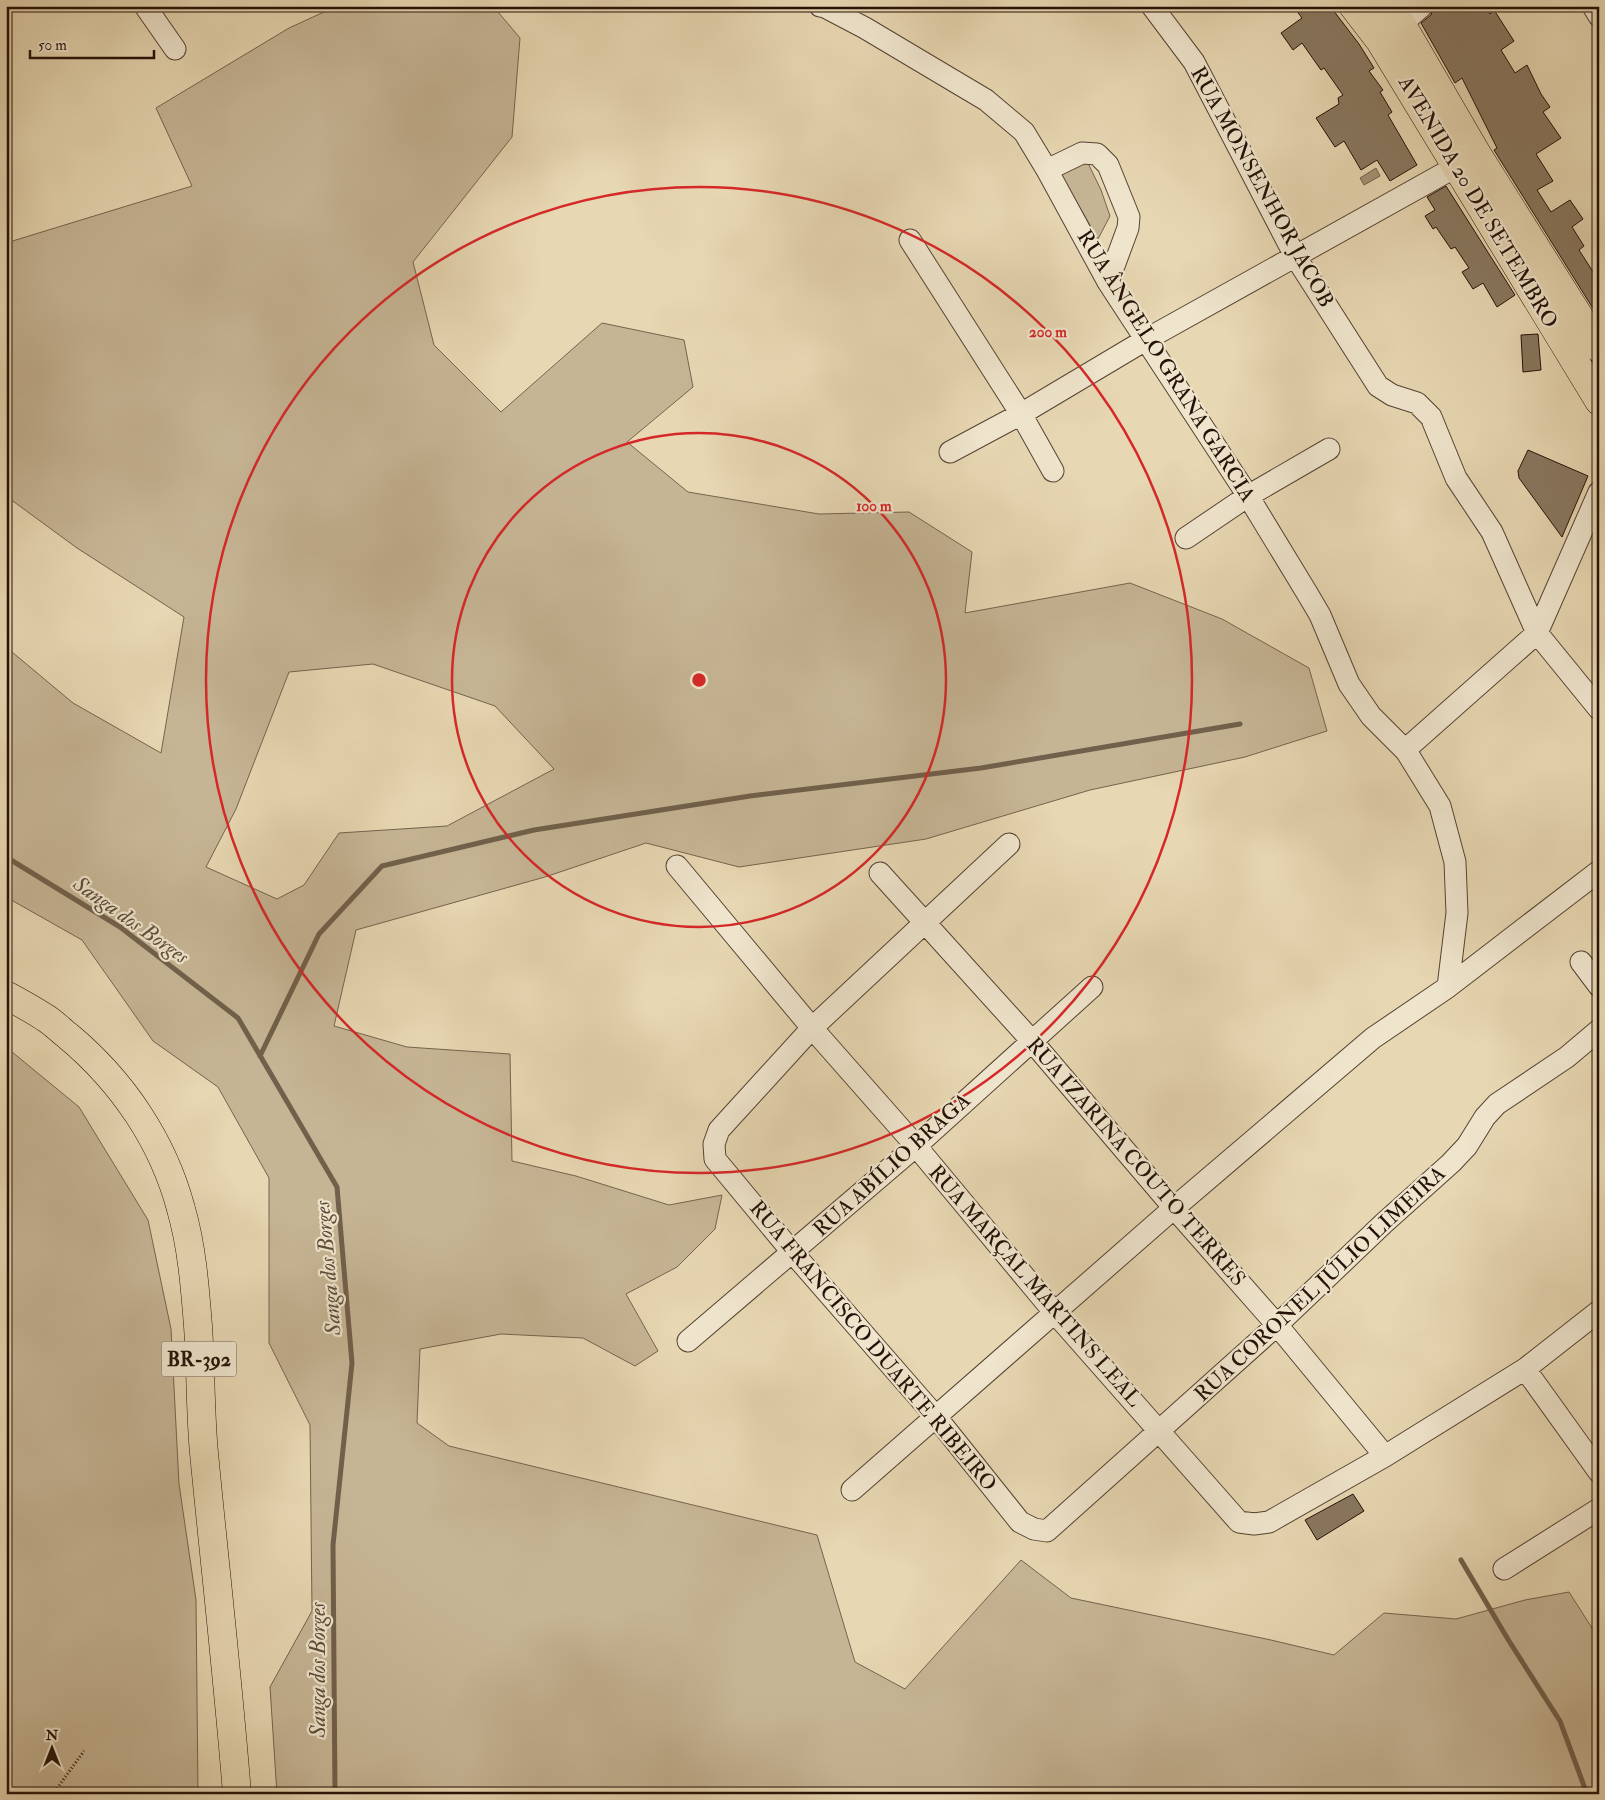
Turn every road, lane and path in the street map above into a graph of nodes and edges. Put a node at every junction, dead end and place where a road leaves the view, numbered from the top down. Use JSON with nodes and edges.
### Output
{"nodes":[{"id":1,"x":145,"y":6,"type":"edge"},
{"id":2,"x":820,"y":6,"type":"edge"},
{"id":3,"x":1152,"y":6,"type":"edge"},
{"id":4,"x":1353,"y":6,"type":"edge"},
{"id":5,"x":1422,"y":6,"type":"edge"},
{"id":6,"x":1594,"y":6,"type":"edge"},
{"id":7,"x":1394,"y":15,"type":"edge"},
{"id":8,"x":1599,"y":16,"type":"edge"},
{"id":9,"x":1380,"y":41,"type":"junction"},
{"id":10,"x":175,"y":50,"type":"dead end"},
{"id":11,"x":1466,"y":161,"type":"junction"},
{"id":12,"x":1047,"y":170,"type":"junction"},
{"id":13,"x":910,"y":240,"type":"dead end"},
{"id":14,"x":1295,"y":256,"type":"junction"},
{"id":15,"x":1108,"y":282,"type":"junction"},
{"id":16,"x":1593,"y":338,"type":"edge"},
{"id":17,"x":1147,"y":339,"type":"junction"},
{"id":18,"x":1564,"y":345,"type":"junction"},
{"id":19,"x":1599,"y":401,"type":"edge"},
{"id":20,"x":1021,"y":414,"type":"junction"},
{"id":21,"x":1329,"y":449,"type":"dead end"},
{"id":22,"x":950,"y":452,"type":"dead end"},
{"id":23,"x":1053,"y":471,"type":"dead end"},
{"id":24,"x":1599,"y":492,"type":"edge"},
{"id":25,"x":1248,"y":496,"type":"junction"},
{"id":26,"x":1186,"y":538,"type":"dead end"},
{"id":27,"x":1537,"y":633,"type":"junction"},
{"id":28,"x":1599,"y":709,"type":"edge"},
{"id":29,"x":1405,"y":750,"type":"junction"},
{"id":30,"x":1009,"y":844,"type":"dead end"},
{"id":31,"x":677,"y":866,"type":"dead end"},
{"id":32,"x":1599,"y":870,"type":"edge"},
{"id":33,"x":880,"y":873,"type":"dead end"},
{"id":34,"x":925,"y":923,"type":"junction"},
{"id":35,"x":1581,"y":962,"type":"dead end"},
{"id":36,"x":1092,"y":986,"type":"dead end"},
{"id":37,"x":1448,"y":986,"type":"junction"},
{"id":38,"x":1599,"y":986,"type":"edge"},
{"id":39,"x":6,"y":995,"type":"edge"},
{"id":40,"x":812,"y":1028,"type":"junction"},
{"id":41,"x":1599,"y":1030,"type":"edge"},
{"id":42,"x":1031,"y":1040,"type":"junction"},
{"id":43,"x":916,"y":1146,"type":"junction"},
{"id":44,"x":1174,"y":1208,"type":"junction"},
{"id":45,"x":793,"y":1253,"type":"junction"},
{"id":46,"x":1599,"y":1311,"type":"edge"},
{"id":47,"x":1054,"y":1312,"type":"junction"},
{"id":48,"x":1278,"y":1325,"type":"junction"},
{"id":49,"x":688,"y":1341,"type":"dead end"},
{"id":50,"x":1525,"y":1369,"type":"junction"},
{"id":51,"x":936,"y":1417,"type":"junction"},
{"id":52,"x":1160,"y":1431,"type":"junction"},
{"id":53,"x":1385,"y":1456,"type":"junction"},
{"id":54,"x":1599,"y":1472,"type":"edge"},
{"id":55,"x":852,"y":1490,"type":"dead end"},
{"id":56,"x":1599,"y":1509,"type":"edge"},
{"id":57,"x":1034,"y":1529,"type":"joint"},
{"id":58,"x":1504,"y":1569,"type":"dead end"},
{"id":59,"x":84,"y":1751,"type":"dead end"},
{"id":60,"x":53,"y":1794,"type":"edge"},
{"id":61,"x":237,"y":1794,"type":"edge"}],
"edges":[{"from":1,"to":10,"type":"street"},
{"from":2,"to":12,"type":"street","name":"RUA ÂNGELO GRANA GARCIA"},
{"from":3,"to":14,"type":"street","name":"RUA MONSENHOR JACOB"},
{"from":4,"to":9,"type":"main road","name":"AVENIDA 20 DE SETEMBRO"},
{"from":5,"to":7,"type":"street"},
{"from":6,"to":8,"type":"street"},
{"from":7,"to":9,"type":"street"},
{"from":7,"to":11,"type":"main road","name":"AVENIDA 20 DE SETEMBRO"},
{"from":9,"to":11,"type":"main road","name":"AVENIDA 20 DE SETEMBRO"},
{"from":11,"to":14,"type":"street"},
{"from":11,"to":16,"type":"main road","name":"AVENIDA 20 DE SETEMBRO"},
{"from":11,"to":18,"type":"main road","name":"AVENIDA 20 DE SETEMBRO"},
{"from":12,"to":15,"type":"street","name":"RUA ÂNGELO GRANA GARCIA"},
{"from":12,"to":15,"type":"street"},
{"from":13,"to":20,"type":"street"},
{"from":14,"to":17,"type":"street"},
{"from":14,"to":27,"type":"street","name":"RUA MONSENHOR JACOB"},
{"from":15,"to":17,"type":"street","name":"RUA ÂNGELO GRANA GARCIA"},
{"from":16,"to":18,"type":"main road"},
{"from":17,"to":20,"type":"street"},
{"from":17,"to":25,"type":"street","name":"RUA ÂNGELO GRANA GARCIA"},
{"from":18,"to":19,"type":"main road","name":"AVENIDA 20 DE SETEMBRO"},
{"from":20,"to":22,"type":"street"},
{"from":20,"to":23,"type":"street"},
{"from":21,"to":25,"type":"street"},
{"from":24,"to":27,"type":"street"},
{"from":25,"to":26,"type":"street"},
{"from":25,"to":29,"type":"street","name":"RUA ÂNGELO GRANA GARCIA"},
{"from":27,"to":28,"type":"street","name":"RUA MONSENHOR JACOB"},
{"from":27,"to":29,"type":"street"},
{"from":29,"to":37,"type":"street","name":"RUA ÂNGELO GRANA GARCIA"},
{"from":30,"to":34,"type":"street"},
{"from":31,"to":40,"type":"street","name":"RUA MARÇAL MARTINS LEAL"},
{"from":32,"to":37,"type":"street"},
{"from":33,"to":34,"type":"street","name":"RUA IZARINA COUTO TERRES"},
{"from":34,"to":40,"type":"street"},
{"from":34,"to":42,"type":"street","name":"RUA IZARINA COUTO TERRES"},
{"from":35,"to":38,"type":"street"},
{"from":36,"to":42,"type":"street","name":"RUA ABÍLIO BRAGA"},
{"from":37,"to":44,"type":"street"},
{"from":39,"to":61,"type":"main road","number":"BR-392"},
{"from":40,"to":43,"type":"street","name":"RUA MARÇAL MARTINS LEAL"},
{"from":40,"to":45,"type":"street","name":"RUA FRANCISCO DUARTE RIBEIRO"},
{"from":41,"to":48,"type":"street","name":"RUA CORONEL JÚLIO LIMEIRA"},
{"from":42,"to":43,"type":"street","name":"RUA ABÍLIO BRAGA"},
{"from":42,"to":44,"type":"street","name":"RUA IZARINA COUTO TERRES"},
{"from":43,"to":45,"type":"street","name":"RUA ABÍLIO BRAGA"},
{"from":43,"to":47,"type":"street","name":"RUA MARÇAL MARTINS LEAL"},
{"from":44,"to":47,"type":"street"},
{"from":44,"to":48,"type":"street","name":"RUA IZARINA COUTO TERRES"},
{"from":45,"to":49,"type":"street","name":"RUA ABÍLIO BRAGA"},
{"from":45,"to":51,"type":"street","name":"RUA FRANCISCO DUARTE RIBEIRO"},
{"from":46,"to":50,"type":"street"},
{"from":47,"to":51,"type":"street"},
{"from":47,"to":52,"type":"street","name":"RUA MARÇAL MARTINS LEAL"},
{"from":48,"to":52,"type":"street","name":"RUA CORONEL JÚLIO LIMEIRA"},
{"from":48,"to":53,"type":"street","name":"RUA IZARINA COUTO TERRES"},
{"from":50,"to":53,"type":"street"},
{"from":50,"to":54,"type":"street"},
{"from":51,"to":55,"type":"street"},
{"from":51,"to":57,"type":"street","name":"RUA FRANCISCO DUARTE RIBEIRO"},
{"from":52,"to":53,"type":"street","name":"RUA MARÇAL MARTINS LEAL"},
{"from":52,"to":57,"type":"street","name":"RUA CORONEL JÚLIO LIMEIRA"},
{"from":56,"to":58,"type":"street"},
{"from":59,"to":60,"type":"path"}]}
